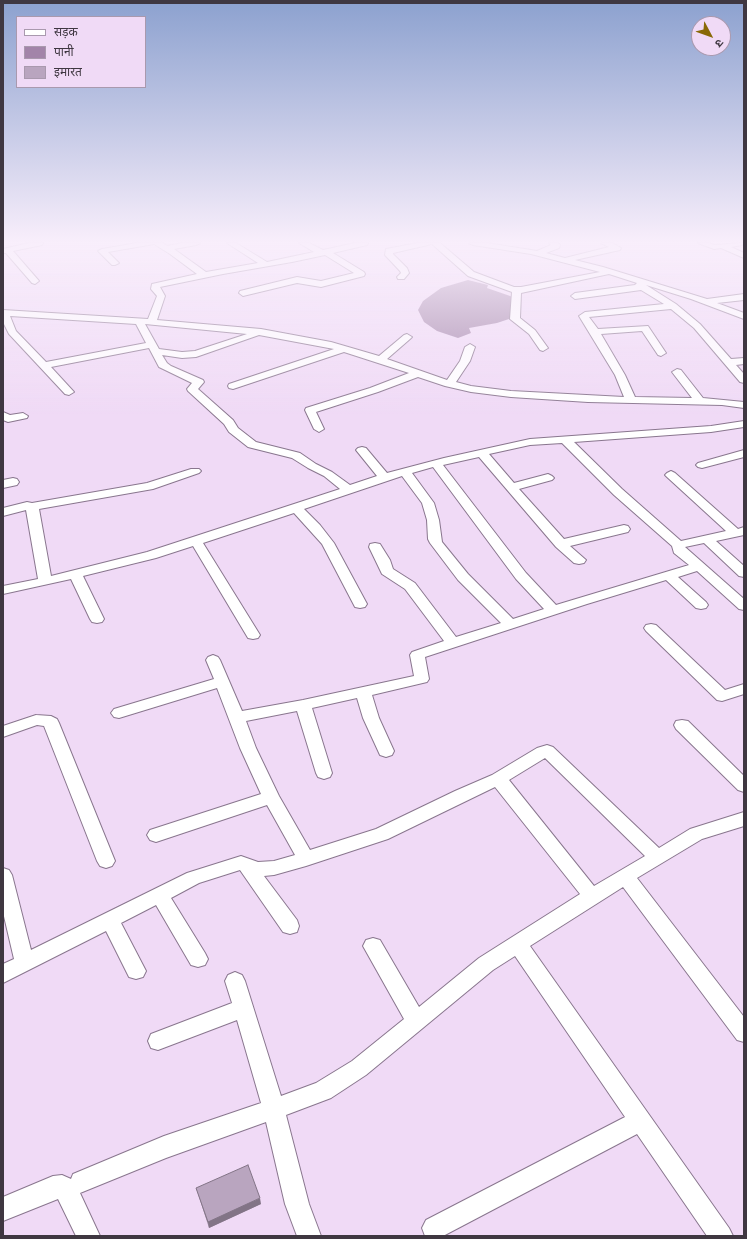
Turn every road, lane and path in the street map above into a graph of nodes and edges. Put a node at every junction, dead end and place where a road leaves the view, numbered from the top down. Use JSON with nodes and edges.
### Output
{"nodes":[{"id":1,"x":159,"y":301,"type":"edge"},
{"id":2,"x":516,"y":301,"type":"edge"},
{"id":3,"x":665,"y":301,"type":"edge"},
{"id":4,"x":705,"y":301,"type":"edge"},
{"id":5,"x":673,"y":306,"type":"junction"},
{"id":6,"x":744,"y":309,"type":"edge"},
{"id":7,"x":729,"y":310,"type":"junction"},
{"id":8,"x":4,"y":313,"type":"edge"},
{"id":9,"x":744,"y":316,"type":"edge"},
{"id":10,"x":139,"y":321,"type":"junction"},
{"id":11,"x":152,"y":322,"type":"junction"},
{"id":12,"x":261,"y":332,"type":"junction"},
{"id":13,"x":595,"y":332,"type":"junction"},
{"id":14,"x":407,"y":337,"type":"dead end"},
{"id":15,"x":470,"y":346,"type":"dead end"},
{"id":16,"x":154,"y":348,"type":"junction"},
{"id":17,"x":543,"y":348,"type":"dead end"},
{"id":18,"x":343,"y":349,"type":"junction"},
{"id":19,"x":661,"y":353,"type":"dead end"},
{"id":20,"x":380,"y":360,"type":"junction"},
{"id":21,"x":744,"y":361,"type":"edge"},
{"id":22,"x":730,"y":362,"type":"junction"},
{"id":23,"x":44,"y":365,"type":"junction"},
{"id":24,"x":677,"y":372,"type":"dead end"},
{"id":25,"x":418,"y":373,"type":"junction"},
{"id":26,"x":744,"y":380,"type":"edge"},
{"id":27,"x":449,"y":384,"type":"junction"},
{"id":28,"x":233,"y":386,"type":"dead end"},
{"id":29,"x":70,"y":392,"type":"dead end"},
{"id":30,"x":631,"y":400,"type":"junction"},
{"id":31,"x":700,"y":401,"type":"junction"},
{"id":32,"x":744,"y":405,"type":"edge"},
{"id":33,"x":3,"y":415,"type":"edge"},
{"id":34,"x":23,"y":416,"type":"dead end"},
{"id":35,"x":744,"y":424,"type":"edge"},
{"id":36,"x":320,"y":429,"type":"dead end"},
{"id":37,"x":565,"y":440,"type":"junction"},
{"id":38,"x":362,"y":450,"type":"dead end"},
{"id":39,"x":482,"y":453,"type":"junction"},
{"id":40,"x":744,"y":453,"type":"edge"},
{"id":41,"x":436,"y":464,"type":"junction"},
{"id":42,"x":702,"y":465,"type":"dead end"},
{"id":43,"x":195,"y":471,"type":"dead end"},
{"id":44,"x":405,"y":472,"type":"junction"},
{"id":45,"x":671,"y":475,"type":"dead end"},
{"id":46,"x":385,"y":478,"type":"junction"},
{"id":47,"x":548,"y":478,"type":"dead end"},
{"id":48,"x":512,"y":487,"type":"junction"},
{"id":49,"x":349,"y":490,"type":"junction"},
{"id":50,"x":32,"y":507,"type":"junction"},
{"id":51,"x":296,"y":508,"type":"junction"},
{"id":52,"x":3,"y":512,"type":"edge"},
{"id":53,"x":624,"y":529,"type":"dead end"},
{"id":54,"x":740,"y":532,"type":"edge"},
{"id":55,"x":706,"y":539,"type":"junction"},
{"id":56,"x":196,"y":541,"type":"junction"},
{"id":57,"x":560,"y":544,"type":"junction"},
{"id":58,"x":678,"y":545,"type":"junction"},
{"id":59,"x":375,"y":547,"type":"dead end"},
{"id":60,"x":578,"y":560,"type":"dead end"},
{"id":61,"x":699,"y":566,"type":"junction"},
{"id":62,"x":75,"y":573,"type":"junction"},
{"id":63,"x":744,"y":573,"type":"edge"},
{"id":64,"x":668,"y":575,"type":"junction"},
{"id":65,"x":45,"y":581,"type":"junction"},
{"id":66,"x":3,"y":590,"type":"edge"},
{"id":67,"x":360,"y":604,"type":"dead end"},
{"id":68,"x":701,"y":605,"type":"dead end"},
{"id":69,"x":744,"y":606,"type":"edge"},
{"id":70,"x":553,"y":610,"type":"junction"},
{"id":71,"x":97,"y":619,"type":"dead end"},
{"id":72,"x":510,"y":624,"type":"junction"},
{"id":73,"x":650,"y":628,"type":"dead end"},
{"id":74,"x":253,"y":635,"type":"dead end"},
{"id":75,"x":453,"y":643,"type":"junction"},
{"id":76,"x":213,"y":660,"type":"dead end"},
{"id":77,"x":222,"y":682,"type":"junction"},
{"id":78,"x":744,"y":689,"type":"edge"},
{"id":79,"x":363,"y":691,"type":"junction"},
{"id":80,"x":303,"y":705,"type":"junction"},
{"id":81,"x":119,"y":713,"type":"dead end"},
{"id":82,"x":236,"y":717,"type":"junction"},
{"id":83,"x":682,"y":724,"type":"dead end"},
{"id":84,"x":3,"y":732,"type":"edge"},
{"id":85,"x":386,"y":751,"type":"dead end"},
{"id":86,"x":324,"y":773,"type":"dead end"},
{"id":87,"x":498,"y":779,"type":"junction"},
{"id":88,"x":744,"y":786,"type":"edge"},
{"id":89,"x":271,"y":798,"type":"junction"},
{"id":90,"x":744,"y":819,"type":"edge"},
{"id":91,"x":156,"y":834,"type":"dead end"},
{"id":92,"x":657,"y":857,"type":"junction"},
{"id":93,"x":306,"y":859,"type":"junction"},
{"id":94,"x":106,"y":861,"type":"dead end"},
{"id":95,"x":246,"y":865,"type":"junction"},
{"id":96,"x":3,"y":875,"type":"edge"},
{"id":97,"x":625,"y":876,"type":"junction"},
{"id":98,"x":160,"y":895,"type":"junction"},
{"id":99,"x":592,"y":896,"type":"junction"},
{"id":100,"x":110,"y":920,"type":"junction"},
{"id":101,"x":290,"y":926,"type":"dead end"},
{"id":102,"x":517,"y":944,"type":"junction"},
{"id":103,"x":373,"y":946,"type":"dead end"},
{"id":104,"x":198,"y":958,"type":"dead end"},
{"id":105,"x":25,"y":963,"type":"junction"},
{"id":106,"x":136,"y":971,"type":"dead end"},
{"id":107,"x":3,"y":974,"type":"edge"},
{"id":108,"x":234,"y":981,"type":"dead end"},
{"id":109,"x":243,"y":1008,"type":"junction"},
{"id":110,"x":416,"y":1021,"type":"junction"},
{"id":111,"x":744,"y":1033,"type":"edge"},
{"id":112,"x":158,"y":1041,"type":"dead end"},
{"id":113,"x":274,"y":1109,"type":"junction"},
{"id":114,"x":640,"y":1120,"type":"junction"},
{"id":115,"x":80,"y":1182,"type":"dead end"},
{"id":116,"x":3,"y":1209,"type":"edge"},
{"id":117,"x":434,"y":1228,"type":"dead end"},
{"id":118,"x":88,"y":1236,"type":"edge"},
{"id":119,"x":309,"y":1236,"type":"edge"},
{"id":120,"x":721,"y":1236,"type":"edge"}],
"edges":[{"from":1,"to":11,"type":"street"},
{"from":2,"to":17,"type":"street"},
{"from":3,"to":5,"type":"street"},
{"from":4,"to":7,"type":"street"},
{"from":5,"to":13,"type":"street"},
{"from":5,"to":22,"type":"street"},
{"from":6,"to":7,"type":"street"},
{"from":7,"to":9,"type":"street"},
{"from":8,"to":10,"type":"street"},
{"from":8,"to":23,"type":"street"},
{"from":10,"to":11,"type":"street"},
{"from":10,"to":16,"type":"street"},
{"from":11,"to":12,"type":"street"},
{"from":12,"to":16,"type":"street"},
{"from":12,"to":18,"type":"street"},
{"from":13,"to":19,"type":"street"},
{"from":13,"to":30,"type":"street"},
{"from":14,"to":20,"type":"street"},
{"from":15,"to":27,"type":"street"},
{"from":16,"to":23,"type":"street"},
{"from":16,"to":49,"type":"street"},
{"from":18,"to":20,"type":"street"},
{"from":18,"to":28,"type":"street"},
{"from":20,"to":25,"type":"street"},
{"from":21,"to":22,"type":"street"},
{"from":22,"to":26,"type":"street"},
{"from":23,"to":29,"type":"street"},
{"from":24,"to":31,"type":"street"},
{"from":25,"to":27,"type":"street"},
{"from":25,"to":36,"type":"street"},
{"from":27,"to":30,"type":"street"},
{"from":30,"to":31,"type":"street"},
{"from":31,"to":32,"type":"street"},
{"from":33,"to":34,"type":"street"},
{"from":35,"to":37,"type":"street"},
{"from":37,"to":39,"type":"street"},
{"from":37,"to":58,"type":"street"},
{"from":38,"to":46,"type":"street"},
{"from":39,"to":41,"type":"street"},
{"from":39,"to":48,"type":"street"},
{"from":40,"to":42,"type":"street"},
{"from":41,"to":44,"type":"street"},
{"from":41,"to":70,"type":"street"},
{"from":43,"to":50,"type":"street"},
{"from":44,"to":46,"type":"street"},
{"from":44,"to":72,"type":"street"},
{"from":45,"to":54,"type":"street"},
{"from":46,"to":49,"type":"street"},
{"from":47,"to":48,"type":"street"},
{"from":48,"to":57,"type":"street"},
{"from":49,"to":51,"type":"street"},
{"from":50,"to":52,"type":"street"},
{"from":50,"to":65,"type":"street"},
{"from":51,"to":56,"type":"street"},
{"from":51,"to":67,"type":"street"},
{"from":53,"to":57,"type":"street"},
{"from":54,"to":55,"type":"street"},
{"from":55,"to":58,"type":"street"},
{"from":55,"to":63,"type":"street"},
{"from":56,"to":62,"type":"street"},
{"from":56,"to":74,"type":"street"},
{"from":57,"to":60,"type":"street"},
{"from":58,"to":61,"type":"street"},
{"from":59,"to":75,"type":"street"},
{"from":61,"to":64,"type":"street"},
{"from":61,"to":69,"type":"street"},
{"from":62,"to":65,"type":"street"},
{"from":62,"to":71,"type":"street"},
{"from":64,"to":68,"type":"street"},
{"from":64,"to":70,"type":"street"},
{"from":65,"to":66,"type":"street"},
{"from":70,"to":72,"type":"street"},
{"from":72,"to":75,"type":"street"},
{"from":73,"to":78,"type":"street"},
{"from":75,"to":79,"type":"street"},
{"from":76,"to":77,"type":"street"},
{"from":77,"to":81,"type":"street"},
{"from":77,"to":82,"type":"street"},
{"from":79,"to":80,"type":"street"},
{"from":79,"to":85,"type":"street"},
{"from":80,"to":82,"type":"street"},
{"from":80,"to":86,"type":"street"},
{"from":82,"to":89,"type":"street"},
{"from":83,"to":88,"type":"street"},
{"from":84,"to":94,"type":"street"},
{"from":87,"to":92,"type":"street"},
{"from":87,"to":93,"type":"street"},
{"from":87,"to":99,"type":"street"},
{"from":89,"to":91,"type":"street"},
{"from":89,"to":93,"type":"street"},
{"from":90,"to":92,"type":"street"},
{"from":92,"to":97,"type":"street"},
{"from":93,"to":95,"type":"street"},
{"from":95,"to":98,"type":"street"},
{"from":95,"to":101,"type":"street"},
{"from":96,"to":105,"type":"street"},
{"from":97,"to":99,"type":"street"},
{"from":97,"to":111,"type":"street"},
{"from":98,"to":100,"type":"street"},
{"from":98,"to":104,"type":"street"},
{"from":99,"to":102,"type":"street"},
{"from":100,"to":105,"type":"street"},
{"from":100,"to":106,"type":"street"},
{"from":102,"to":110,"type":"street"},
{"from":102,"to":114,"type":"street"},
{"from":103,"to":110,"type":"street"},
{"from":105,"to":107,"type":"street"},
{"from":108,"to":109,"type":"street"},
{"from":109,"to":112,"type":"street"},
{"from":109,"to":113,"type":"street"},
{"from":110,"to":113,"type":"street"},
{"from":113,"to":115,"type":"street"},
{"from":113,"to":119,"type":"street"},
{"from":114,"to":117,"type":"street"},
{"from":114,"to":120,"type":"street"},
{"from":116,"to":118,"type":"street"}]}
